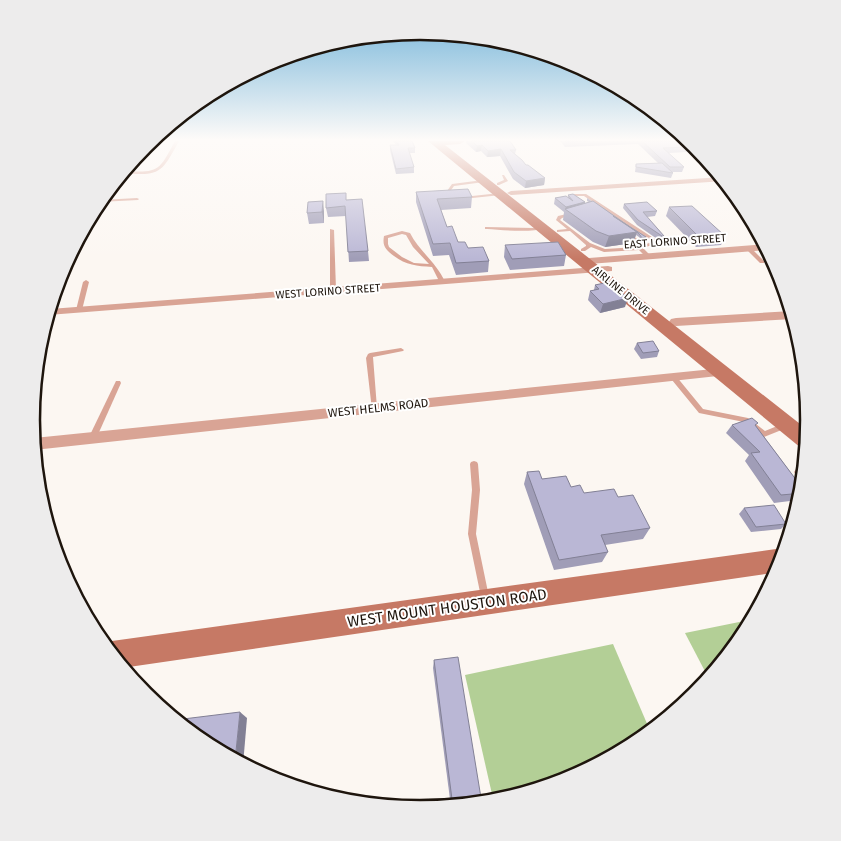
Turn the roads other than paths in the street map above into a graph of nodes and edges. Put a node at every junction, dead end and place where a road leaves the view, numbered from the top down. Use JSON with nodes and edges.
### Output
{"nodes":[{"id":1,"x":494,"y":180,"type":"edge"},
{"id":2,"x":703,"y":180,"type":"edge"},
{"id":3,"x":482,"y":181,"type":"joint"},
{"id":4,"x":503,"y":187,"type":"junction"},
{"id":5,"x":563,"y":189,"type":"junction"},
{"id":6,"x":434,"y":193,"type":"edge"},
{"id":7,"x":573,"y":195,"type":"junction"},
{"id":8,"x":459,"y":198,"type":"edge"},
{"id":9,"x":138,"y":199,"type":"dead end"},
{"id":10,"x":110,"y":200,"type":"edge"},
{"id":11,"x":579,"y":201,"type":"edge"},
{"id":12,"x":575,"y":213,"type":"edge"},
{"id":13,"x":487,"y":228,"type":"dead end"},
{"id":14,"x":543,"y":228,"type":"junction"},
{"id":15,"x":332,"y":230,"type":"dead end"},
{"id":16,"x":565,"y":230,"type":"junction"},
{"id":17,"x":621,"y":230,"type":"edge"},
{"id":18,"x":759,"y":247,"type":"edge"},
{"id":19,"x":640,"y":248,"type":"junction"},
{"id":20,"x":748,"y":248,"type":"junction"},
{"id":21,"x":648,"y":256,"type":"junction"},
{"id":22,"x":593,"y":259,"type":"junction"},
{"id":23,"x":762,"y":262,"type":"dead end"},
{"id":24,"x":432,"y":266,"type":"junction"},
{"id":25,"x":86,"y":282,"type":"dead end"},
{"id":26,"x":442,"y":282,"type":"junction"},
{"id":27,"x":333,"y":290,"type":"junction"},
{"id":28,"x":79,"y":310,"type":"junction"},
{"id":29,"x":56,"y":311,"type":"edge"},
{"id":30,"x":786,"y":315,"type":"edge"},
{"id":31,"x":676,"y":322,"type":"junction"},
{"id":32,"x":401,"y":350,"type":"dead end"},
{"id":33,"x":723,"y":372,"type":"junction"},
{"id":34,"x":674,"y":378,"type":"junction"},
{"id":35,"x":118,"y":383,"type":"dead end"},
{"id":36,"x":374,"y":408,"type":"junction"},
{"id":37,"x":801,"y":422,"type":"edge"},
{"id":38,"x":787,"y":425,"type":"junction"},
{"id":39,"x":800,"y":436,"type":"edge"},
{"id":40,"x":93,"y":437,"type":"junction"},
{"id":41,"x":41,"y":443,"type":"edge"},
{"id":42,"x":474,"y":464,"type":"dead end"},
{"id":43,"x":774,"y":561,"type":"edge"},
{"id":44,"x":486,"y":602,"type":"junction"},
{"id":45,"x":120,"y":654,"type":"edge"}],
"edges":[{"from":1,"to":4,"type":"main road","name":"AIRLINE DRIVE"},
{"from":2,"to":5,"type":"street"},
{"from":3,"to":4,"type":"main road","name":"AIRLINE DRIVE"},
{"from":3,"to":6,"type":"lane"},
{"from":4,"to":5,"type":"street"},
{"from":4,"to":8,"type":"lane"},
{"from":4,"to":14,"type":"main road","name":"AIRLINE DRIVE"},
{"from":4,"to":16,"type":"main road","name":"AIRLINE DRIVE"},
{"from":5,"to":7,"type":"lane"},
{"from":7,"to":11,"type":"lane"},
{"from":7,"to":19,"type":"lane"},
{"from":9,"to":10,"type":"lane"},
{"from":12,"to":16,"type":"lane"},
{"from":13,"to":14,"type":"lane"},
{"from":14,"to":22,"type":"main road","name":"AIRLINE DRIVE"},
{"from":15,"to":27,"type":"lane"},
{"from":16,"to":22,"type":"main road","name":"AIRLINE DRIVE"},
{"from":17,"to":19,"type":"lane"},
{"from":18,"to":20,"type":"street","name":"EAST LORINO STREET"},
{"from":19,"to":21,"type":"lane"},
{"from":19,"to":22,"type":"lane"},
{"from":20,"to":21,"type":"street","name":"EAST LORINO STREET"},
{"from":20,"to":23,"type":"lane"},
{"from":21,"to":22,"type":"street","name":"EAST LORINO STREET"},
{"from":22,"to":26,"type":"street","name":"WEST LORINO STREET"},
{"from":22,"to":31,"type":"main road","name":"AIRLINE DRIVE"},
{"from":22,"to":33,"type":"main road","name":"AIRLINE DRIVE"},
{"from":24,"to":24,"type":"lane"},
{"from":24,"to":26,"type":"lane"},
{"from":25,"to":28,"type":"lane"},
{"from":26,"to":27,"type":"street","name":"WEST LORINO STREET"},
{"from":27,"to":28,"type":"street","name":"WEST LORINO STREET"},
{"from":28,"to":29,"type":"street","name":"WEST LORINO STREET"},
{"from":30,"to":31,"type":"street"},
{"from":31,"to":37,"type":"main road","name":"AIRLINE DRIVE"},
{"from":32,"to":36,"type":"lane"},
{"from":33,"to":34,"type":"street","name":"WEST HELMS ROAD"},
{"from":33,"to":38,"type":"main road","name":"AIRLINE DRIVE"},
{"from":34,"to":36,"type":"street","name":"WEST HELMS ROAD"},
{"from":34,"to":38,"type":"lane"},
{"from":35,"to":40,"type":"lane"},
{"from":36,"to":40,"type":"street","name":"WEST HELMS ROAD"},
{"from":38,"to":39,"type":"main road","name":"AIRLINE DRIVE"},
{"from":40,"to":41,"type":"street","name":"WEST HELMS ROAD"},
{"from":42,"to":44,"type":"lane"},
{"from":43,"to":44,"type":"main road","name":"WEST MOUNT HOUSTON ROAD"},
{"from":44,"to":45,"type":"main road","name":"WEST MOUNT HOUSTON ROAD"}]}
